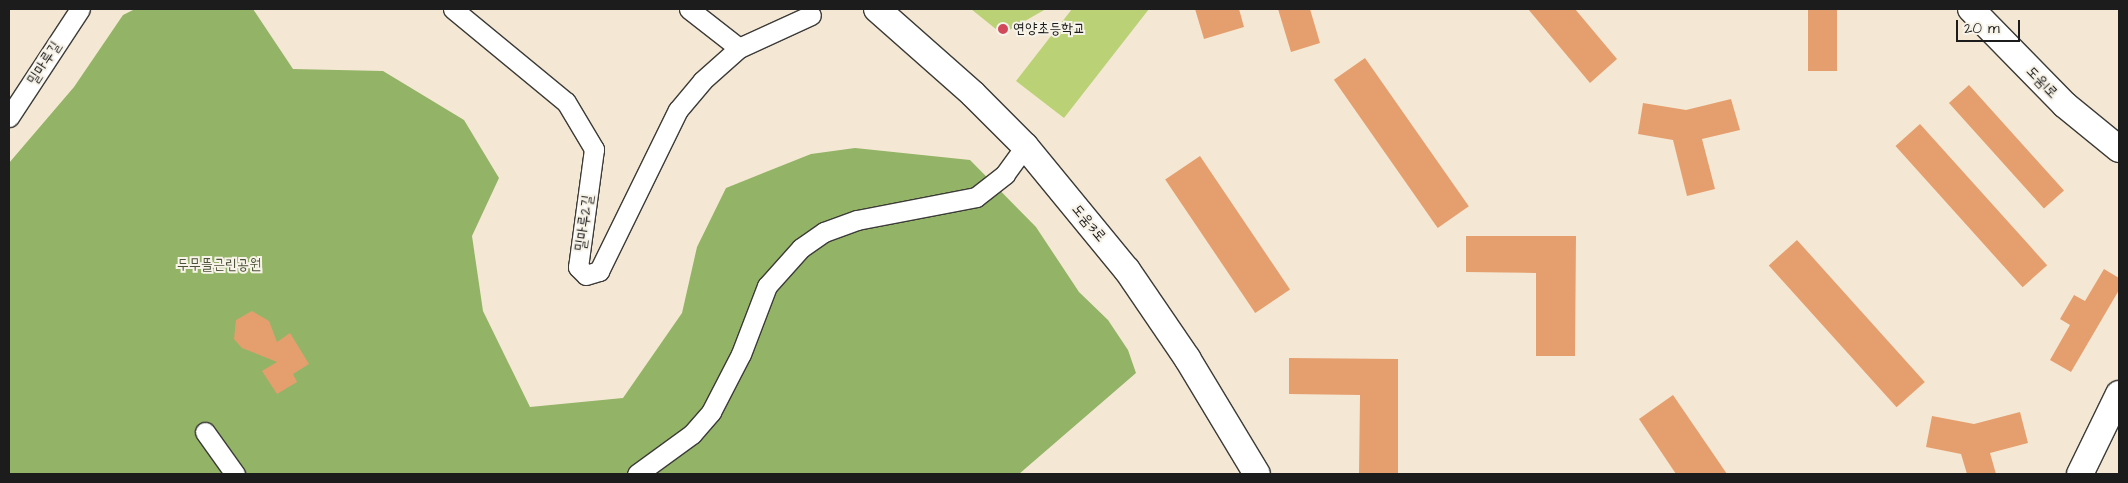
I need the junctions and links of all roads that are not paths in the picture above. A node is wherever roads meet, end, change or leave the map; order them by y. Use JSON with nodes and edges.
{"nodes":[{"id":1,"x":80,"y":9,"type":"edge"},
{"id":2,"x":453,"y":9,"type":"edge"},
{"id":3,"x":688,"y":9,"type":"edge"},
{"id":4,"x":877,"y":9,"type":"edge"},
{"id":5,"x":1971,"y":9,"type":"edge"},
{"id":6,"x":811,"y":14,"type":"dead end"},
{"id":7,"x":739,"y":48,"type":"junction"},
{"id":8,"x":9,"y":117,"type":"edge"},
{"id":9,"x":1025,"y":146,"type":"junction"},
{"id":10,"x":2119,"y":149,"type":"edge"},
{"id":11,"x":2119,"y":394,"type":"edge"},
{"id":12,"x":205,"y":432,"type":"dead end"},
{"id":13,"x":235,"y":474,"type":"edge"},
{"id":14,"x":637,"y":474,"type":"edge"},
{"id":15,"x":1257,"y":474,"type":"edge"},
{"id":16,"x":2080,"y":474,"type":"edge"}],
"edges":[{"from":1,"to":8,"type":"street","name":"밀마루길"},
{"from":2,"to":7,"type":"street","name":"밀마루2길"},
{"from":3,"to":7,"type":"street"},
{"from":4,"to":9,"type":"street","name":"도움3로"},
{"from":5,"to":10,"type":"street","name":"도움1로"},
{"from":6,"to":7,"type":"street","name":"밀마루2길"},
{"from":9,"to":14,"type":"street"},
{"from":9,"to":15,"type":"street","name":"도움3로"},
{"from":11,"to":16,"type":"street"},
{"from":12,"to":13,"type":"street"}]}
